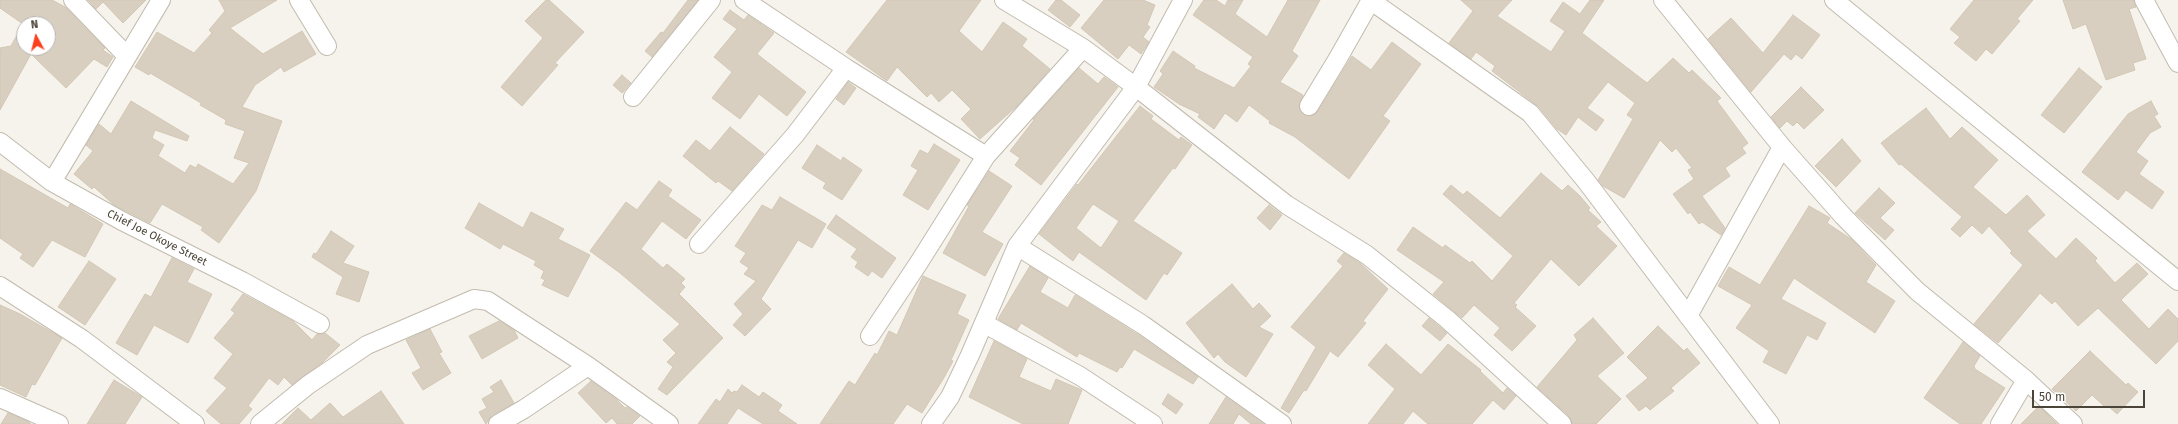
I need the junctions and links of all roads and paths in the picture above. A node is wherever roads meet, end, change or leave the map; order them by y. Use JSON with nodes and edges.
{"nodes":[{"id":1,"x":72,"y":0,"type":"edge"},
{"id":2,"x":161,"y":0,"type":"edge"},
{"id":3,"x":299,"y":0,"type":"edge"},
{"id":4,"x":711,"y":0,"type":"edge"},
{"id":5,"x":744,"y":0,"type":"edge"},
{"id":6,"x":1004,"y":0,"type":"edge"},
{"id":7,"x":1183,"y":0,"type":"edge"},
{"id":8,"x":1370,"y":0,"type":"edge"},
{"id":9,"x":1663,"y":0,"type":"edge"},
{"id":10,"x":1834,"y":0,"type":"edge"},
{"id":11,"x":2144,"y":0,"type":"edge"},
{"id":12,"x":327,"y":46,"type":"dead end"},
{"id":13,"x":1084,"y":48,"type":"junction"},
{"id":14,"x":127,"y":56,"type":"junction"},
{"id":15,"x":2178,"y":63,"type":"edge"},
{"id":16,"x":846,"y":68,"type":"junction"},
{"id":17,"x":1136,"y":87,"type":"junction"},
{"id":18,"x":633,"y":97,"type":"dead end"},
{"id":19,"x":1309,"y":106,"type":"dead end"},
{"id":20,"x":0,"y":142,"type":"edge"},
{"id":21,"x":1782,"y":147,"type":"junction"},
{"id":22,"x":986,"y":156,"type":"junction"},
{"id":23,"x":52,"y":182,"type":"junction"},
{"id":24,"x":699,"y":244,"type":"dead end"},
{"id":25,"x":1017,"y":246,"type":"junction"},
{"id":26,"x":2178,"y":281,"type":"edge"},
{"id":27,"x":0,"y":286,"type":"edge"},
{"id":28,"x":1688,"y":316,"type":"junction"},
{"id":29,"x":320,"y":324,"type":"dead end"},
{"id":30,"x":985,"y":324,"type":"junction"},
{"id":31,"x":870,"y":336,"type":"dead end"},
{"id":32,"x":588,"y":366,"type":"junction"},
{"id":33,"x":2026,"y":380,"type":"junction"},
{"id":34,"x":0,"y":398,"type":"edge"},
{"id":35,"x":60,"y":424,"type":"edge"},
{"id":36,"x":195,"y":424,"type":"edge"},
{"id":37,"x":260,"y":424,"type":"edge"},
{"id":38,"x":498,"y":424,"type":"edge"},
{"id":39,"x":669,"y":424,"type":"edge"},
{"id":40,"x":931,"y":424,"type":"edge"},
{"id":41,"x":1153,"y":424,"type":"edge"},
{"id":42,"x":1282,"y":424,"type":"edge"},
{"id":43,"x":1562,"y":424,"type":"edge"},
{"id":44,"x":1770,"y":424,"type":"edge"},
{"id":45,"x":2000,"y":424,"type":"edge"},
{"id":46,"x":2073,"y":424,"type":"edge"}],
"edges":[{"from":1,"to":14,"type":"street"},
{"from":2,"to":14,"type":"street"},
{"from":3,"to":12,"type":"street"},
{"from":4,"to":18,"type":"street"},
{"from":5,"to":16,"type":"street"},
{"from":6,"to":13,"type":"street"},
{"from":7,"to":17,"type":"street"},
{"from":8,"to":19,"type":"street"},
{"from":8,"to":28,"type":"street"},
{"from":9,"to":21,"type":"street"},
{"from":10,"to":26,"type":"street"},
{"from":11,"to":15,"type":"street"},
{"from":13,"to":17,"type":"street"},
{"from":13,"to":22,"type":"street"},
{"from":14,"to":23,"type":"street"},
{"from":16,"to":22,"type":"street"},
{"from":16,"to":24,"type":"street"},
{"from":17,"to":25,"type":"street"},
{"from":17,"to":43,"type":"street"},
{"from":20,"to":23,"type":"street","name":"Chief Joe Okoye Street"},
{"from":21,"to":28,"type":"street"},
{"from":21,"to":33,"type":"street"},
{"from":22,"to":31,"type":"street"},
{"from":23,"to":29,"type":"street","name":"Chief Joe Okoye Street"},
{"from":25,"to":30,"type":"street"},
{"from":25,"to":42,"type":"street"},
{"from":27,"to":36,"type":"street"},
{"from":28,"to":44,"type":"street"},
{"from":30,"to":40,"type":"street"},
{"from":30,"to":41,"type":"street"},
{"from":32,"to":37,"type":"street"},
{"from":32,"to":38,"type":"street"},
{"from":32,"to":39,"type":"street"},
{"from":33,"to":45,"type":"street"},
{"from":33,"to":46,"type":"street"},
{"from":34,"to":35,"type":"street"}]}
